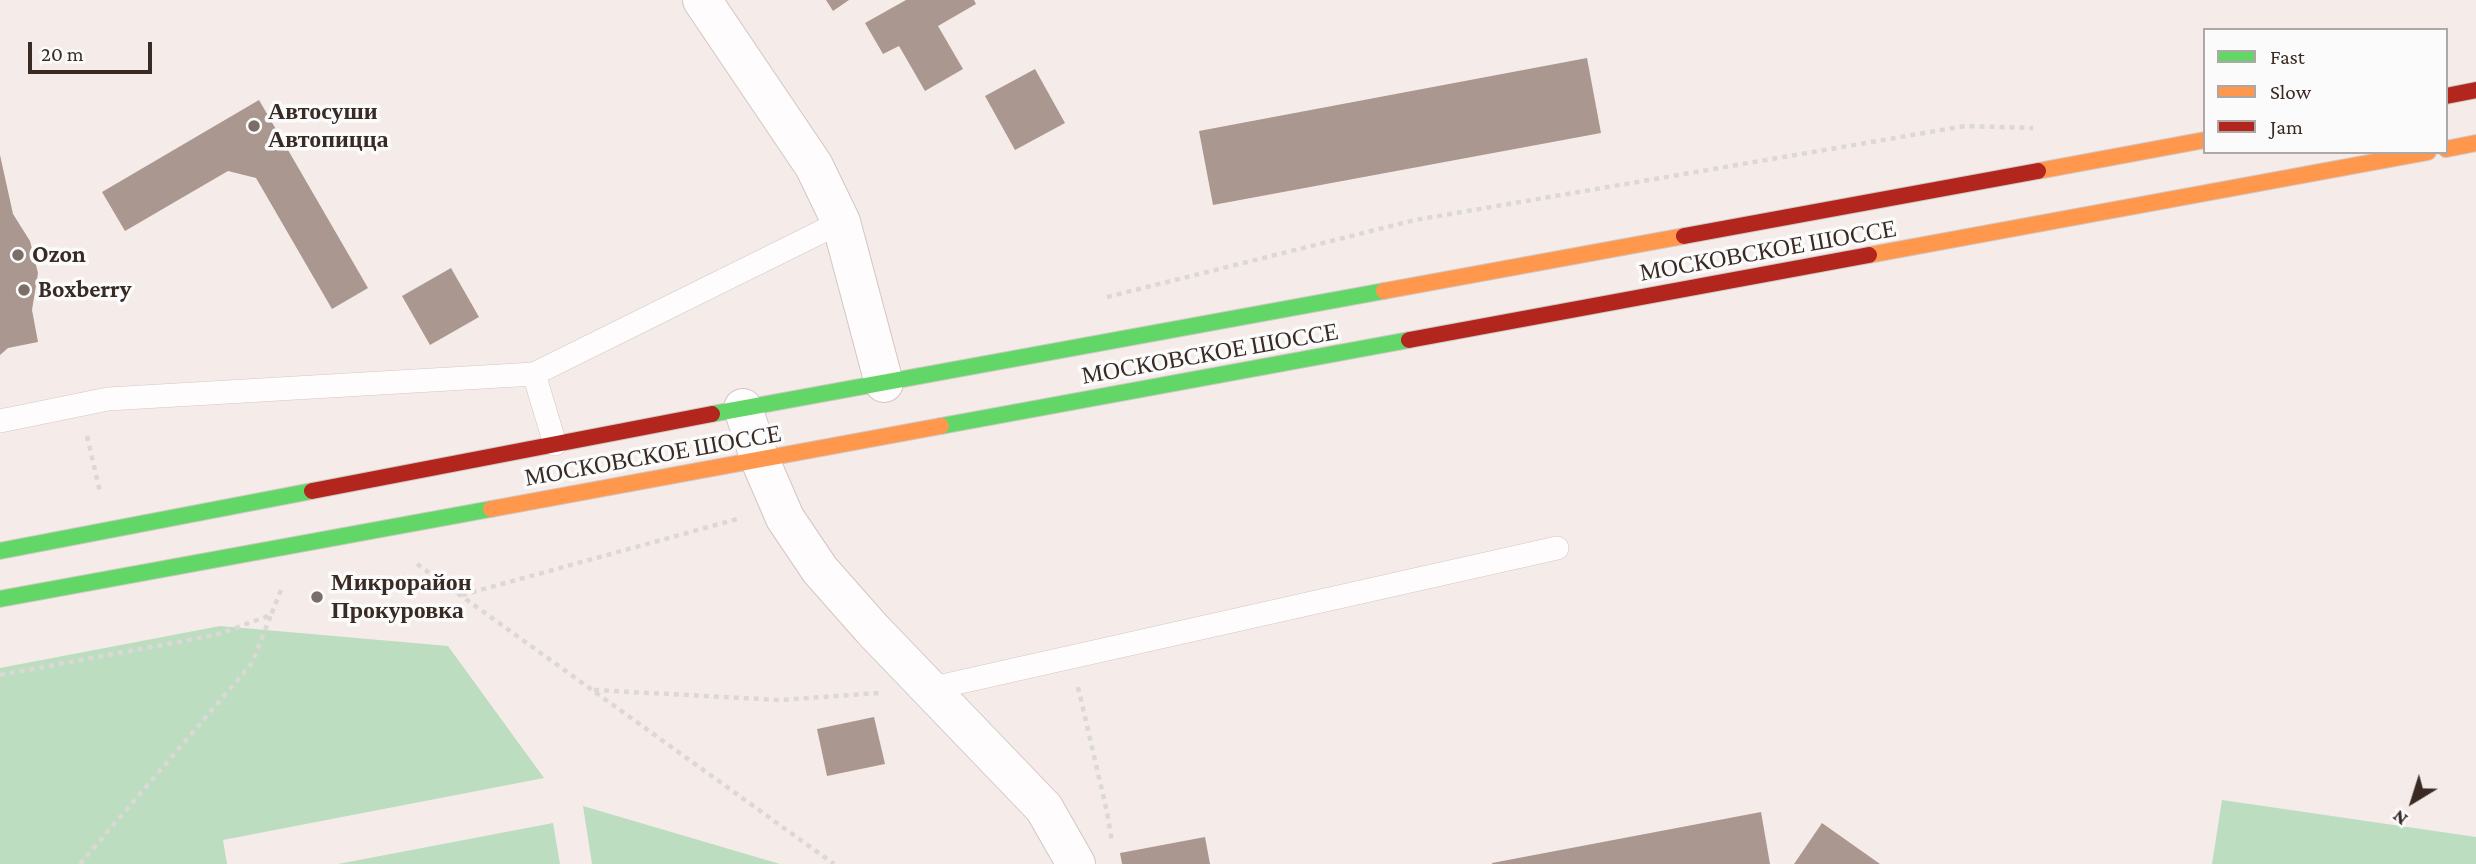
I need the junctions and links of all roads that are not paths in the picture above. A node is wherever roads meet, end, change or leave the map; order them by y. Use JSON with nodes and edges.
{"nodes":[{"id":1,"x":702,"y":0,"type":"edge"},
{"id":2,"x":2476,"y":90,"type":"edge"},
{"id":3,"x":2448,"y":96,"type":"edge"},
{"id":4,"x":2203,"y":140,"type":"edge"},
{"id":5,"x":2476,"y":144,"type":"edge"},
{"id":6,"x":2448,"y":149,"type":"edge"},
{"id":7,"x":2417,"y":154,"type":"edge"},
{"id":8,"x":841,"y":222,"type":"junction"},
{"id":9,"x":534,"y":374,"type":"junction"},
{"id":10,"x":884,"y":383,"type":"junction"},
{"id":11,"x":743,"y":408,"type":"junction"},
{"id":12,"x":0,"y":421,"type":"edge"},
{"id":13,"x":555,"y":444,"type":"junction"},
{"id":14,"x":760,"y":460,"type":"junction"},
{"id":15,"x":1557,"y":548,"type":"dead end"},
{"id":16,"x":0,"y":551,"type":"edge"},
{"id":17,"x":0,"y":599,"type":"edge"},
{"id":18,"x":929,"y":689,"type":"junction"},
{"id":19,"x":1076,"y":864,"type":"edge"}],
"edges":[{"from":1,"to":8,"type":"street"},
{"from":2,"to":3,"type":"main road"},
{"from":4,"to":10,"type":"main road","name":"МОСКОВСКОЕ ШОССЕ"},
{"from":5,"to":6,"type":"main road"},
{"from":7,"to":14,"type":"main road","name":"МОСКОВСКОЕ ШОССЕ"},
{"from":8,"to":9,"type":"lane"},
{"from":8,"to":10,"type":"street"},
{"from":9,"to":12,"type":"lane"},
{"from":9,"to":13,"type":"lane"},
{"from":10,"to":11,"type":"main road","name":"МОСКОВСКОЕ ШОССЕ"},
{"from":11,"to":13,"type":"main road","name":"МОСКОВСКОЕ ШОССЕ"},
{"from":11,"to":14,"type":"street"},
{"from":13,"to":16,"type":"main road","name":"МОСКОВСКОЕ ШОССЕ"},
{"from":14,"to":17,"type":"main road","name":"МОСКОВСКОЕ ШОССЕ"},
{"from":14,"to":18,"type":"street"},
{"from":15,"to":18,"type":"lane"},
{"from":18,"to":19,"type":"street"}]}
